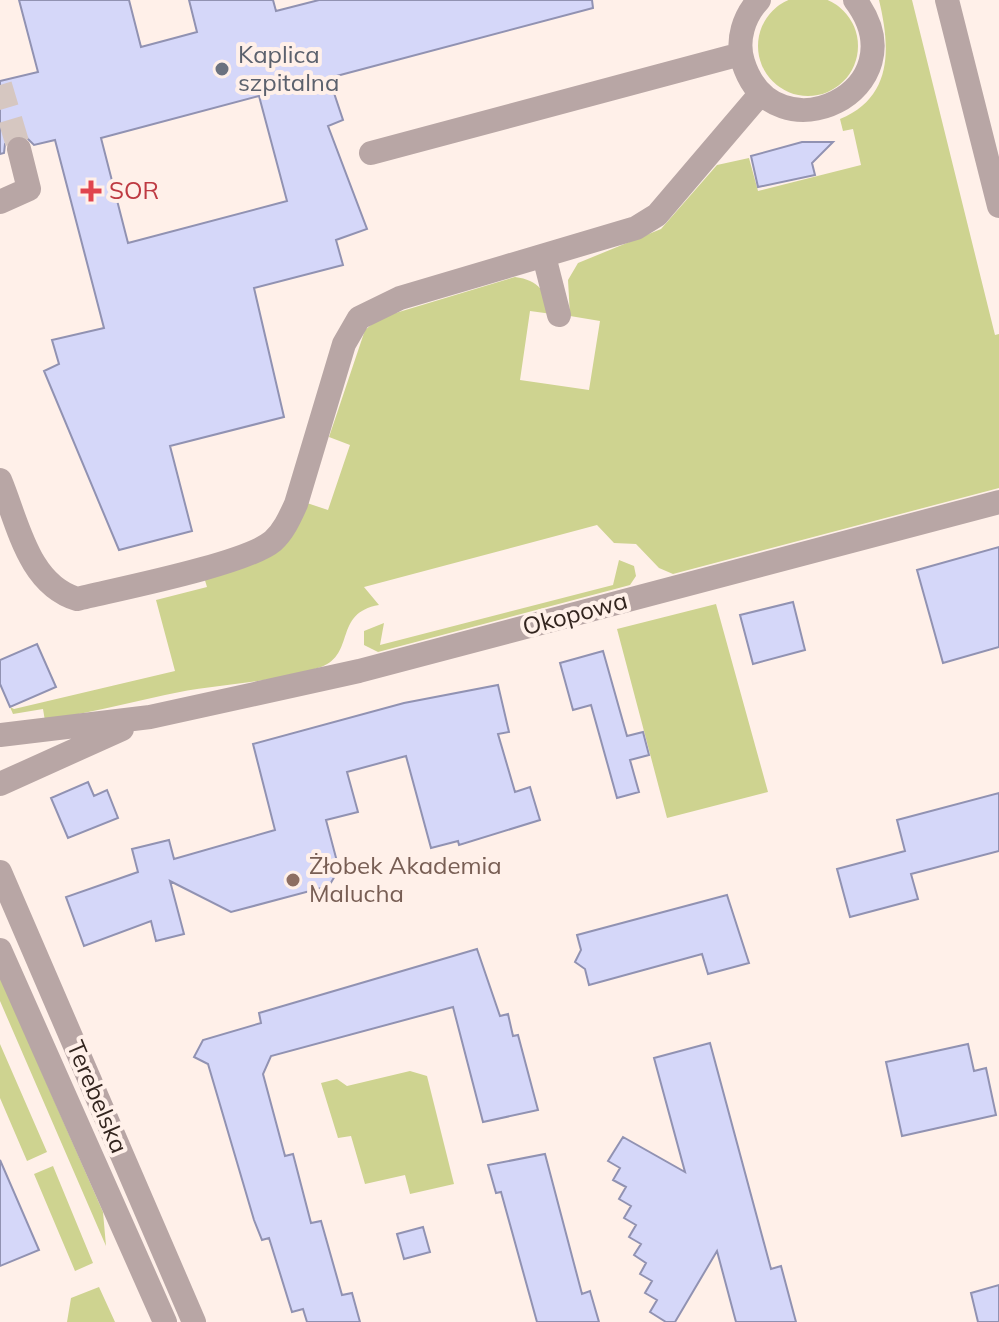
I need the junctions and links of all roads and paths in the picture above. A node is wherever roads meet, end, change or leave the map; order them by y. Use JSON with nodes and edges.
{"nodes":[{"id":1,"x":759,"y":0,"type":"edge"},
{"id":2,"x":855,"y":0,"type":"edge"},
{"id":3,"x":947,"y":0,"type":"edge"},
{"id":4,"x":741,"y":54,"type":"junction"},
{"id":5,"x":761,"y":93,"type":"junction"},
{"id":6,"x":19,"y":149,"type":"tunnel mouth"},
{"id":7,"x":371,"y":153,"type":"dead end"},
{"id":8,"x":0,"y":202,"type":"edge"},
{"id":9,"x":999,"y":206,"type":"edge"},
{"id":10,"x":544,"y":256,"type":"junction"},
{"id":11,"x":559,"y":315,"type":"dead end"},
{"id":12,"x":0,"y":480,"type":"edge"},
{"id":13,"x":999,"y":502,"type":"edge"},
{"id":14,"x":150,"y":717,"type":"junction"},
{"id":15,"x":0,"y":735,"type":"edge"},
{"id":16,"x":0,"y":766,"type":"edge"},
{"id":17,"x":0,"y":784,"type":"edge"},
{"id":18,"x":0,"y":872,"type":"edge"},
{"id":19,"x":0,"y":950,"type":"edge"},
{"id":20,"x":165,"y":1322,"type":"edge"},
{"id":21,"x":194,"y":1322,"type":"edge"}],
"edges":[{"from":1,"to":4,"type":"street"},
{"from":2,"to":5,"type":"street"},
{"from":3,"to":9,"type":"street"},
{"from":4,"to":5,"type":"street"},
{"from":4,"to":7,"type":"street"},
{"from":5,"to":10,"type":"street"},
{"from":6,"to":8,"type":"street"},
{"from":10,"to":11,"type":"street"},
{"from":10,"to":12,"type":"street"},
{"from":13,"to":14,"type":"street","name":"Okopowa"},
{"from":14,"to":15,"type":"street","name":"Okopowa"},
{"from":14,"to":17,"type":"street","name":"Okopowa"},
{"from":16,"to":17,"type":"street"},
{"from":18,"to":21,"type":"street","name":"Terebelska"},
{"from":19,"to":20,"type":"street","name":"Terebelska"}]}
